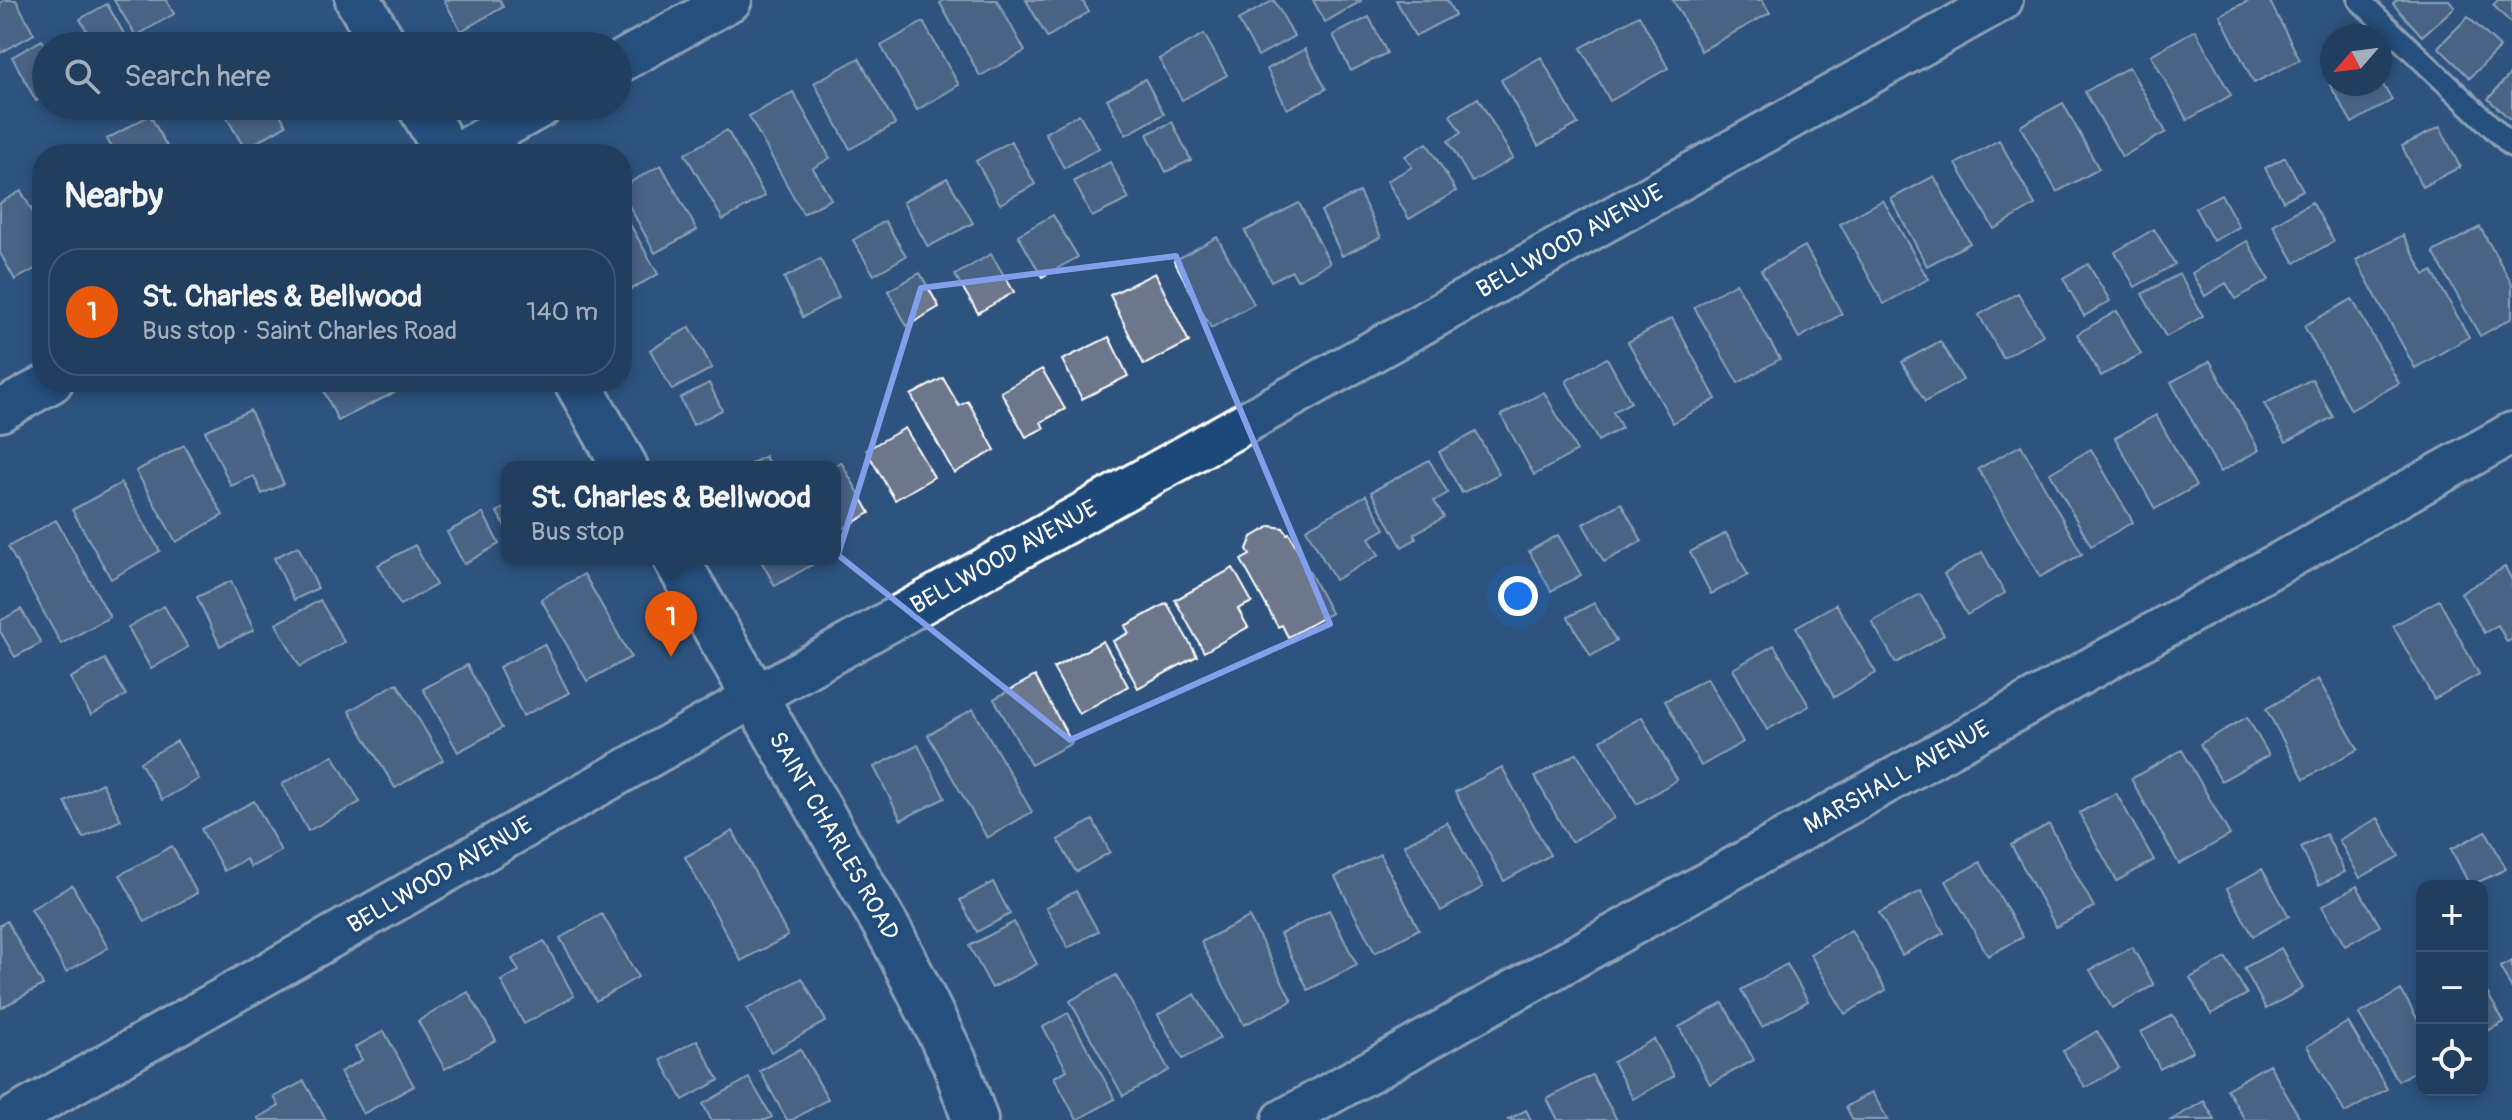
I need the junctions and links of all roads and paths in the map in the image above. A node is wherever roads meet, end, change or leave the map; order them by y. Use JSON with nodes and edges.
{"nodes":[{"id":1,"x":358,"y":0,"type":"edge"},
{"id":2,"x":731,"y":0,"type":"edge"},
{"id":3,"x":2002,"y":0,"type":"edge"},
{"id":4,"x":2359,"y":0,"type":"edge"},
{"id":5,"x":377,"y":32,"type":"edge"},
{"id":6,"x":632,"y":55,"type":"edge"},
{"id":7,"x":428,"y":120,"type":"edge"},
{"id":8,"x":517,"y":120,"type":"edge"},
{"id":9,"x":442,"y":144,"type":"edge"},
{"id":10,"x":474,"y":144,"type":"edge"},
{"id":11,"x":2512,"y":146,"type":"edge"},
{"id":12,"x":34,"y":392,"type":"edge"},
{"id":13,"x":583,"y":392,"type":"edge"},
{"id":14,"x":0,"y":411,"type":"edge"},
{"id":15,"x":2512,"y":433,"type":"edge"},
{"id":16,"x":622,"y":461,"type":"edge"},
{"id":17,"x":679,"y":565,"type":"edge"},
{"id":18,"x":754,"y":697,"type":"junction"},
{"id":19,"x":9,"y":1120,"type":"edge"},
{"id":20,"x":975,"y":1120,"type":"edge"},
{"id":21,"x":1283,"y":1120,"type":"edge"}],
"edges":[{"from":1,"to":5,"type":"main road"},
{"from":2,"to":6,"type":"street"},
{"from":3,"to":18,"type":"street","name":"BELLWOOD AVENUE"},
{"from":4,"to":11,"type":"lane"},
{"from":7,"to":9,"type":"main road"},
{"from":8,"to":10,"type":"street"},
{"from":12,"to":14,"type":"street"},
{"from":13,"to":16,"type":"main road"},
{"from":15,"to":21,"type":"street","name":"MARSHALL AVENUE"},
{"from":17,"to":18,"type":"main road","name":"SAINT CHARLES ROAD"},
{"from":18,"to":19,"type":"street","name":"BELLWOOD AVENUE"},
{"from":18,"to":20,"type":"main road","name":"SAINT CHARLES ROAD"}]}
